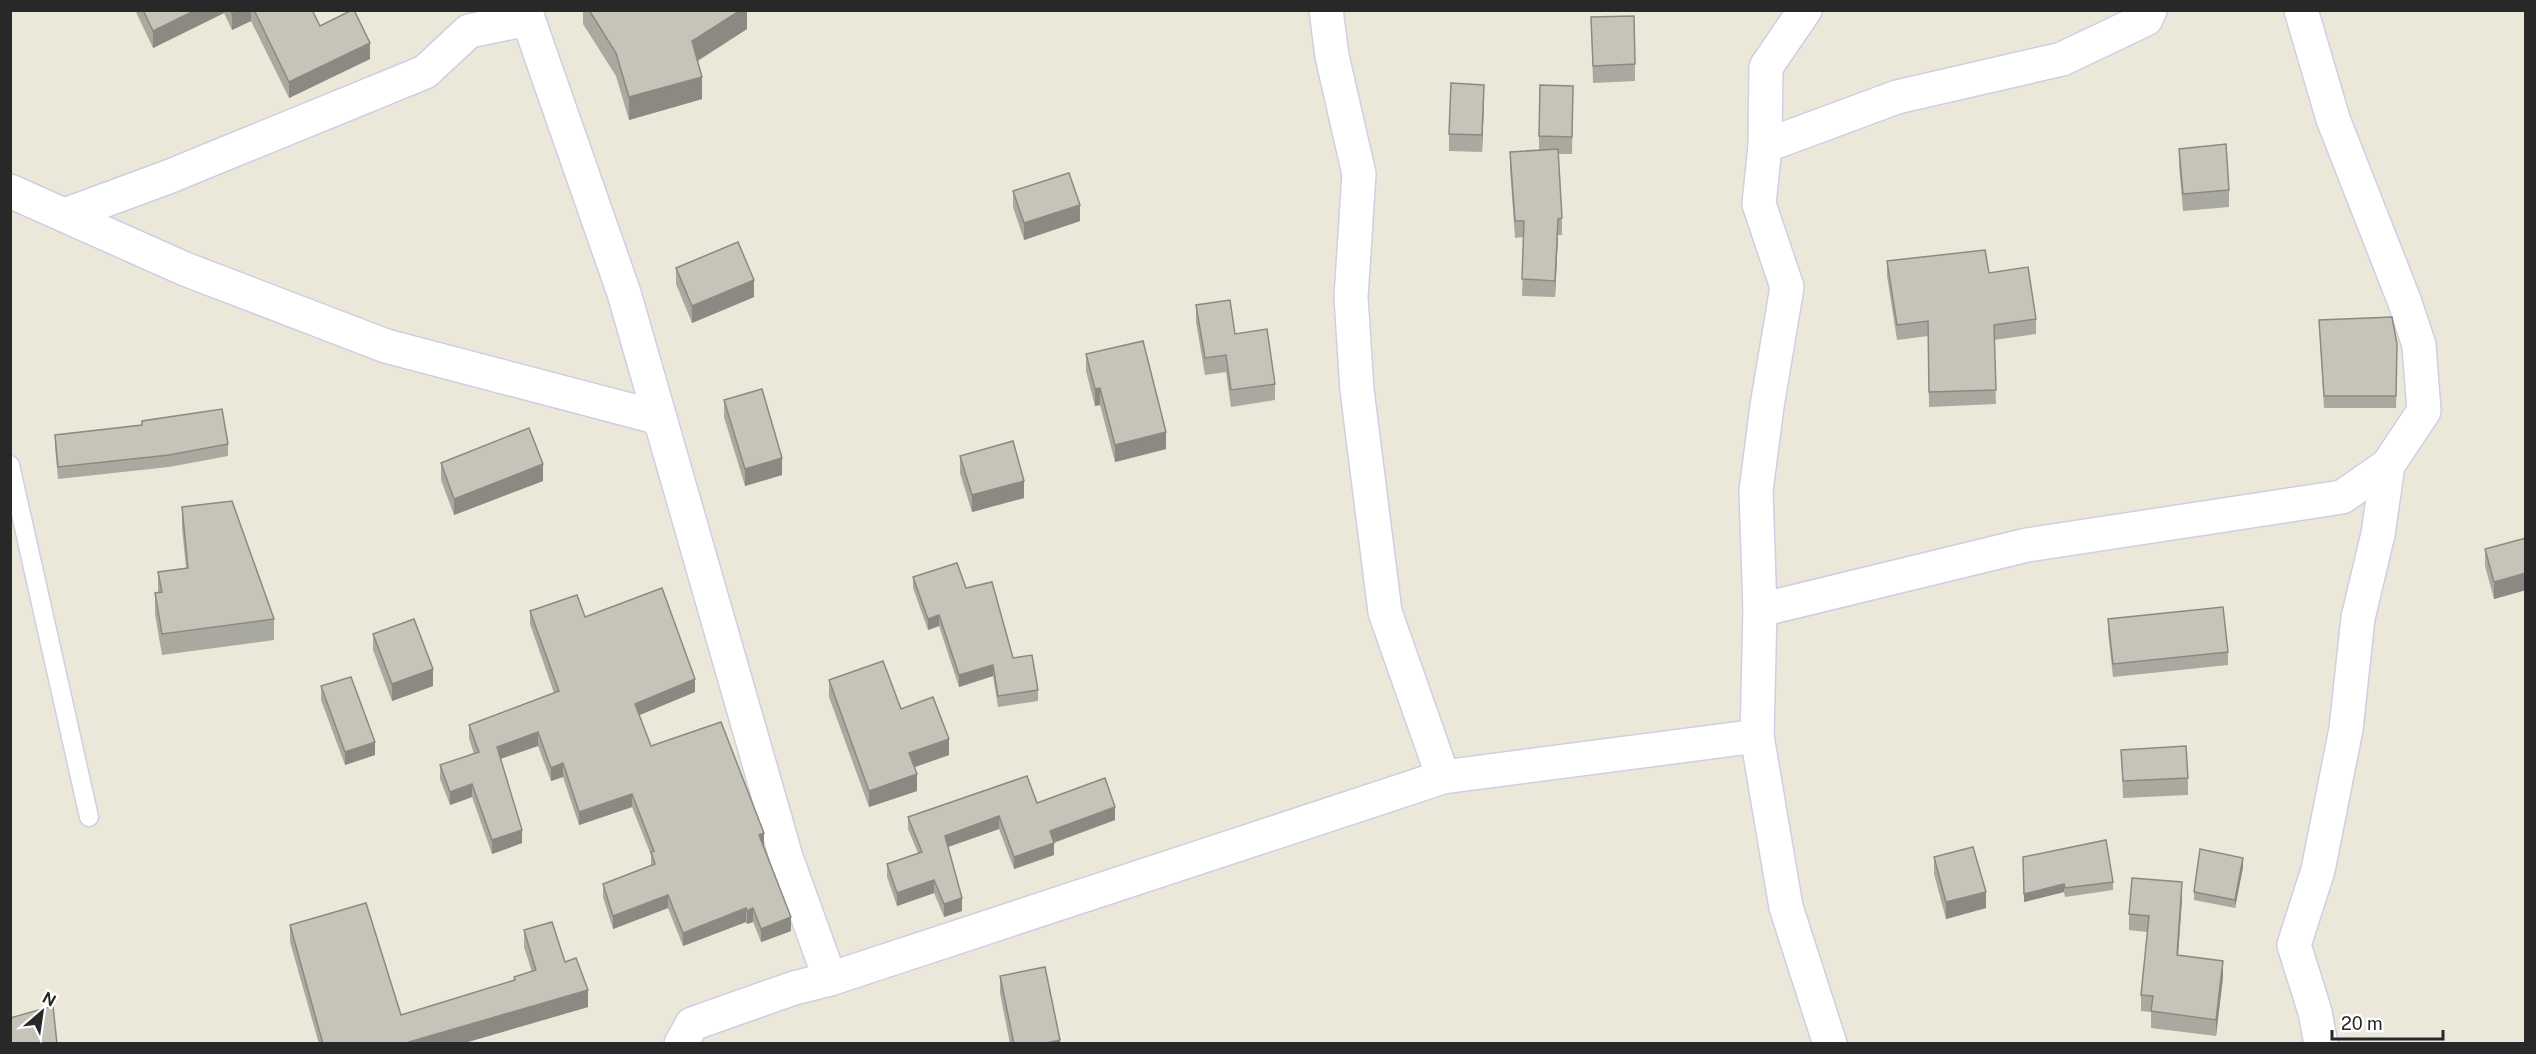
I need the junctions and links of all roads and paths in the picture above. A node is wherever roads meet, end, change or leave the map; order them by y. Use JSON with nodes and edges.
{"nodes":[{"id":1,"x":1326,"y":10,"type":"edge"},
{"id":2,"x":1805,"y":10,"type":"edge"},
{"id":3,"x":2150,"y":10,"type":"edge"},
{"id":4,"x":2301,"y":10,"type":"edge"},
{"id":5,"x":527,"y":15,"type":"edge"},
{"id":6,"x":1766,"y":146,"type":"junction"},
{"id":7,"x":10,"y":191,"type":"edge"},
{"id":8,"x":65,"y":215,"type":"junction"},
{"id":9,"x":660,"y":418,"type":"junction"},
{"id":10,"x":10,"y":465,"type":"edge"},
{"id":11,"x":2388,"y":465,"type":"junction"},
{"id":12,"x":1760,"y":610,"type":"junction"},
{"id":13,"x":1757,"y":736,"type":"junction"},
{"id":14,"x":1443,"y":777,"type":"junction"},
{"id":15,"x":89,"y":817,"type":"dead end"},
{"id":16,"x":830,"y":979,"type":"junction"},
{"id":17,"x":681,"y":1044,"type":"edge"},
{"id":18,"x":1830,"y":1044,"type":"edge"},
{"id":19,"x":2321,"y":1044,"type":"edge"}],
"edges":[{"from":1,"to":14,"type":"street"},
{"from":2,"to":6,"type":"street"},
{"from":3,"to":6,"type":"street"},
{"from":4,"to":11,"type":"street"},
{"from":5,"to":8,"type":"street"},
{"from":5,"to":9,"type":"street"},
{"from":6,"to":12,"type":"street"},
{"from":7,"to":8,"type":"street"},
{"from":8,"to":9,"type":"street"},
{"from":9,"to":16,"type":"street"},
{"from":10,"to":15,"type":"lane"},
{"from":11,"to":12,"type":"street"},
{"from":11,"to":19,"type":"street"},
{"from":12,"to":13,"type":"street"},
{"from":13,"to":14,"type":"street"},
{"from":13,"to":18,"type":"street"},
{"from":14,"to":16,"type":"street"},
{"from":16,"to":17,"type":"street"}]}
